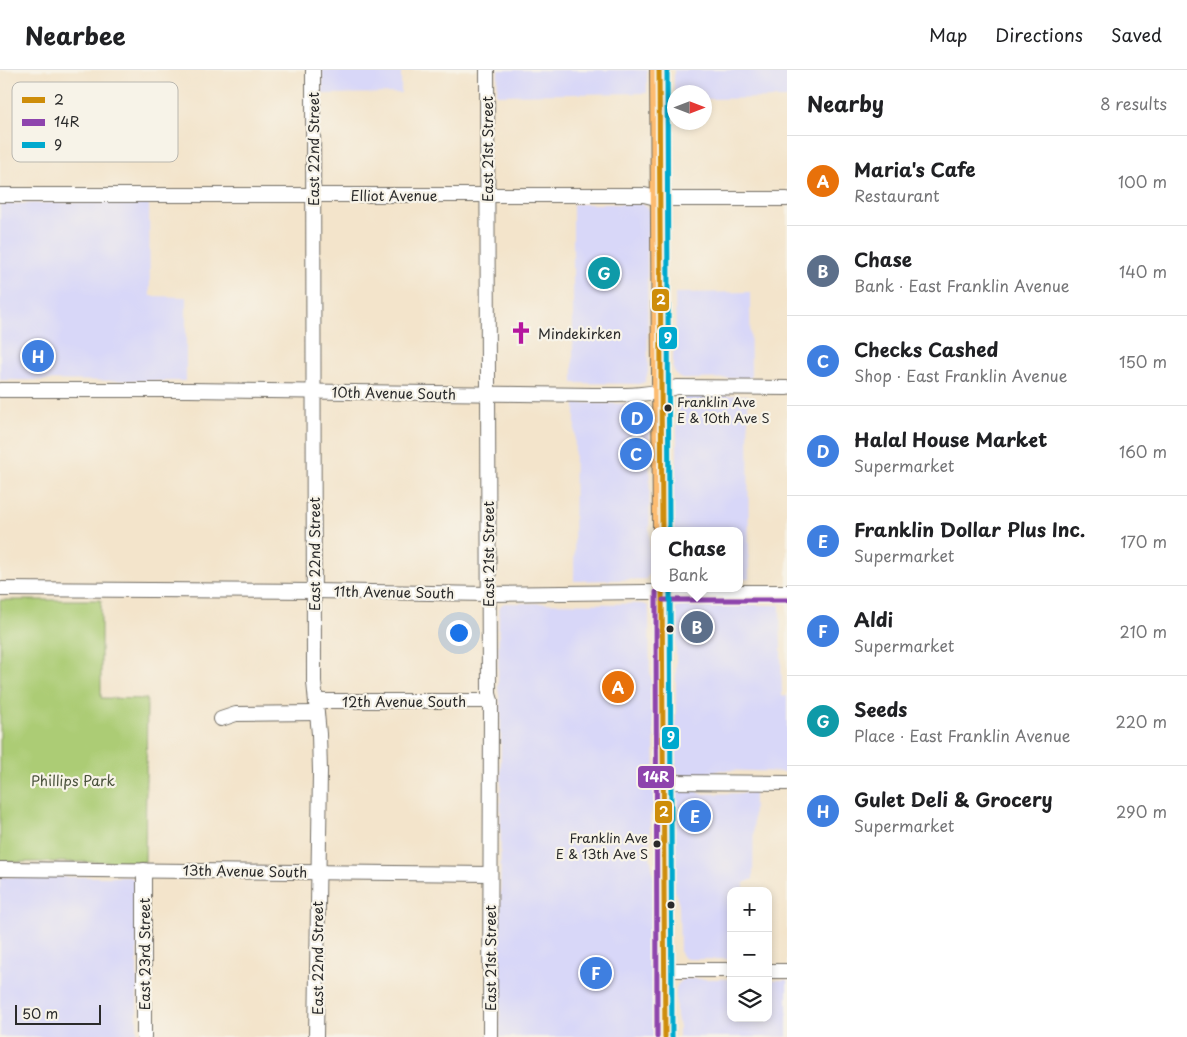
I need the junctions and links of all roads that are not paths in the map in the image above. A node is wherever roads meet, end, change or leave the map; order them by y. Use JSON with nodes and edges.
{"nodes":[{"id":1,"x":313,"y":70,"type":"edge"},
{"id":2,"x":487,"y":70,"type":"edge"},
{"id":3,"x":660,"y":70,"type":"edge"},
{"id":4,"x":0,"y":195,"type":"edge"},
{"id":5,"x":313,"y":195,"type":"junction"},
{"id":6,"x":487,"y":195,"type":"junction"},
{"id":7,"x":660,"y":199,"type":"junction"},
{"id":8,"x":787,"y":199,"type":"edge"},
{"id":9,"x":787,"y":388,"type":"edge"},
{"id":10,"x":0,"y":390,"type":"edge"},
{"id":11,"x":314,"y":392,"type":"junction"},
{"id":12,"x":661,"y":392,"type":"junction"},
{"id":13,"x":488,"y":394,"type":"junction"},
{"id":14,"x":662,"y":527,"type":"edge"},
{"id":15,"x":0,"y":589,"type":"edge"},
{"id":16,"x":651,"y":590,"type":"edge"},
{"id":17,"x":315,"y":591,"type":"junction"},
{"id":18,"x":743,"y":591,"type":"edge"},
{"id":19,"x":663,"y":592,"type":"edge"},
{"id":20,"x":787,"y":592,"type":"edge"},
{"id":21,"x":487,"y":594,"type":"junction"},
{"id":22,"x":491,"y":701,"type":"junction"},
{"id":23,"x":317,"y":707,"type":"junction"},
{"id":24,"x":222,"y":719,"type":"dead end"},
{"id":25,"x":663,"y":782,"type":"junction"},
{"id":26,"x":787,"y":783,"type":"edge"},
{"id":27,"x":0,"y":869,"type":"edge"},
{"id":28,"x":144,"y":870,"type":"junction"},
{"id":29,"x":318,"y":872,"type":"junction"},
{"id":30,"x":490,"y":874,"type":"junction"},
{"id":31,"x":664,"y":970,"type":"junction"},
{"id":32,"x":727,"y":970,"type":"edge"},
{"id":33,"x":772,"y":971,"type":"edge"},
{"id":34,"x":787,"y":971,"type":"edge"},
{"id":35,"x":144,"y":1037,"type":"edge"},
{"id":36,"x":316,"y":1037,"type":"edge"},
{"id":37,"x":490,"y":1037,"type":"edge"},
{"id":38,"x":665,"y":1037,"type":"edge"}],
"edges":[{"from":1,"to":5,"type":"street","name":"East 22nd Street"},
{"from":2,"to":6,"type":"street","name":"East 21st Street"},
{"from":3,"to":7,"type":"main road"},
{"from":4,"to":5,"type":"street","name":"Elliot Avenue"},
{"from":5,"to":6,"type":"street","name":"Elliot Avenue"},
{"from":5,"to":11,"type":"street","name":"East 22nd Street"},
{"from":6,"to":7,"type":"street","name":"Elliot Avenue"},
{"from":6,"to":13,"type":"street","name":"East 21st Street"},
{"from":7,"to":8,"type":"street","name":"Elliot Avenue"},
{"from":7,"to":12,"type":"main road"},
{"from":9,"to":12,"type":"street","name":"10th Avenue South"},
{"from":10,"to":11,"type":"street","name":"10th Avenue South"},
{"from":11,"to":13,"type":"street","name":"10th Avenue South"},
{"from":11,"to":17,"type":"street","name":"East 22nd Street"},
{"from":12,"to":13,"type":"street","name":"10th Avenue South"},
{"from":12,"to":14,"type":"main road"},
{"from":13,"to":21,"type":"street","name":"East 21st Street"},
{"from":15,"to":17,"type":"street","name":"11th Avenue South"},
{"from":16,"to":21,"type":"street","name":"11th Avenue South"},
{"from":17,"to":21,"type":"street","name":"11th Avenue South"},
{"from":17,"to":23,"type":"street","name":"East 22nd Street"},
{"from":18,"to":20,"type":"street","name":"11th Avenue South"},
{"from":19,"to":25,"type":"main road"},
{"from":21,"to":22,"type":"street","name":"East 21st Street"},
{"from":22,"to":23,"type":"street","name":"12th Avenue South"},
{"from":22,"to":30,"type":"street","name":"East 21st Street"},
{"from":23,"to":24,"type":"street","name":"12th Avenue South"},
{"from":23,"to":29,"type":"street","name":"East 22nd Street"},
{"from":25,"to":26,"type":"street"},
{"from":25,"to":31,"type":"main road"},
{"from":27,"to":28,"type":"street","name":"13th Avenue South"},
{"from":28,"to":29,"type":"street","name":"13th Avenue South"},
{"from":28,"to":35,"type":"street","name":"East 23rd Street"},
{"from":29,"to":30,"type":"street","name":"13th Avenue South"},
{"from":29,"to":36,"type":"street","name":"East 22nd Street"},
{"from":30,"to":37,"type":"street","name":"East 21st Street"},
{"from":31,"to":32,"type":"street"},
{"from":31,"to":38,"type":"main road"},
{"from":33,"to":34,"type":"street"}]}
